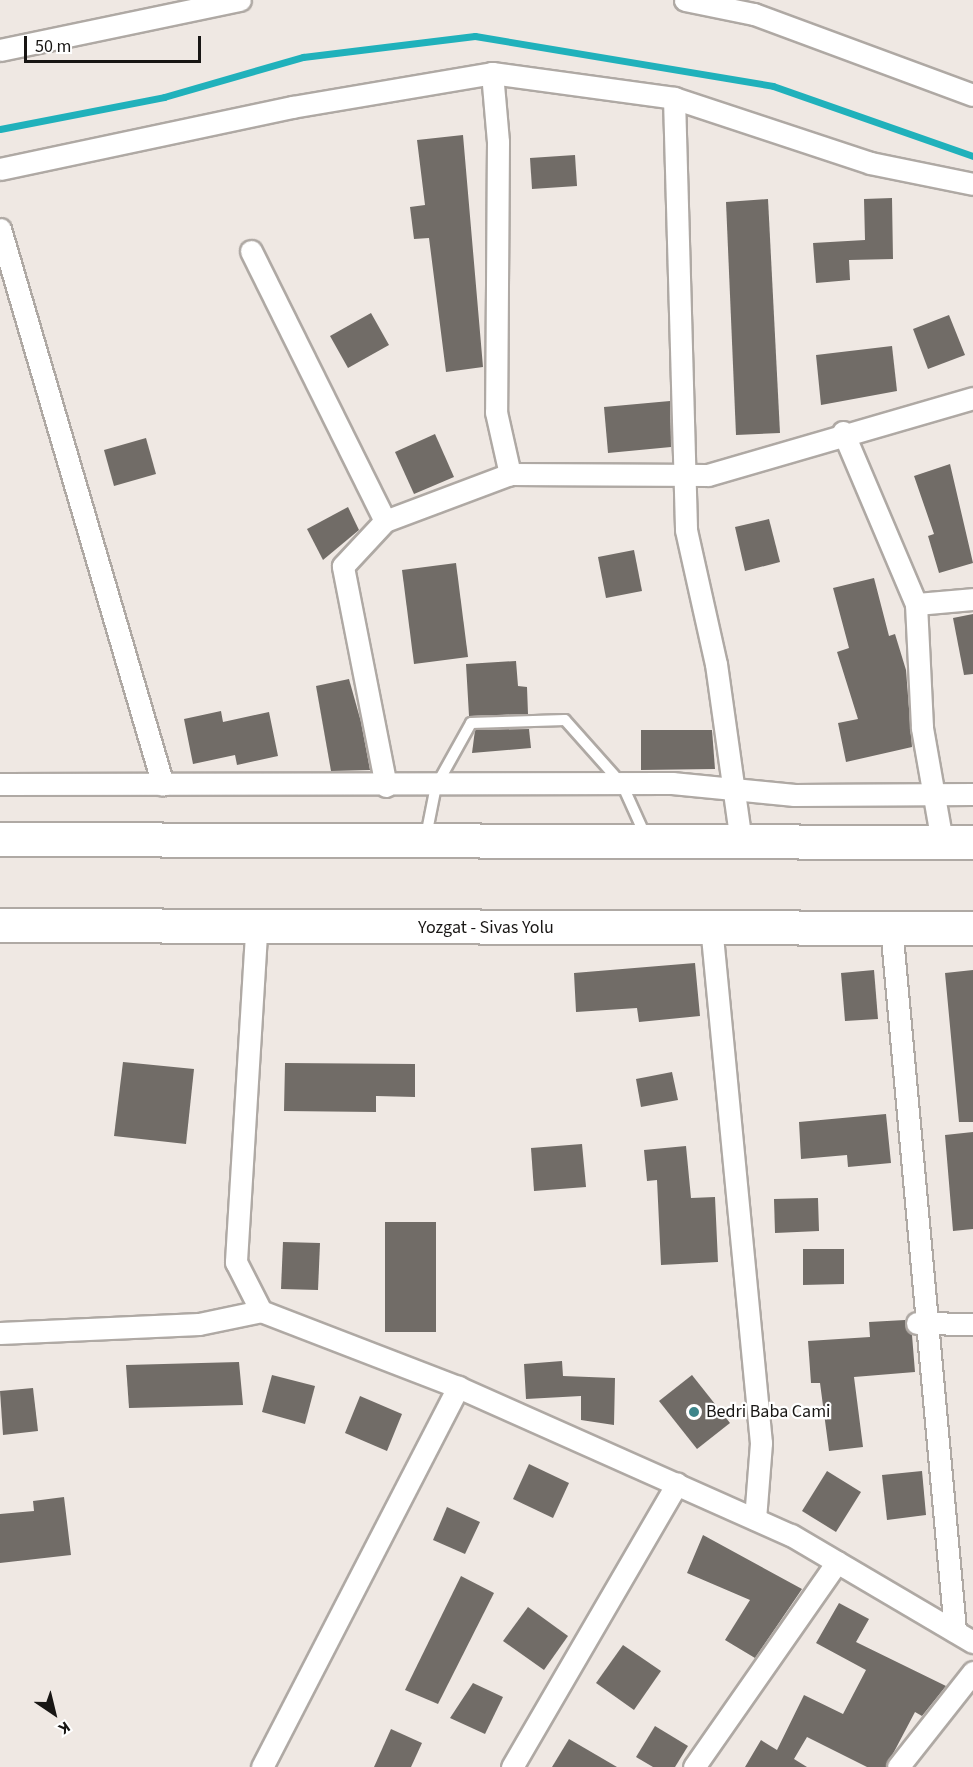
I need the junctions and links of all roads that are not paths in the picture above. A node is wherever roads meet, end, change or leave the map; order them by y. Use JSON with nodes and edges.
{"nodes":[{"id":1,"x":240,"y":0,"type":"edge"},
{"id":2,"x":685,"y":0,"type":"edge"},
{"id":3,"x":0,"y":50,"type":"edge"},
{"id":4,"x":492,"y":73,"type":"junction"},
{"id":5,"x":973,"y":95,"type":"edge"},
{"id":6,"x":674,"y":98,"type":"junction"},
{"id":7,"x":0,"y":169,"type":"edge"},
{"id":8,"x":973,"y":184,"type":"edge"},
{"id":9,"x":0,"y":229,"type":"edge"},
{"id":10,"x":250,"y":251,"type":"dead end"},
{"id":11,"x":973,"y":398,"type":"edge"},
{"id":12,"x":843,"y":432,"type":"junction"},
{"id":13,"x":510,"y":474,"type":"junction"},
{"id":14,"x":685,"y":477,"type":"junction"},
{"id":15,"x":385,"y":522,"type":"junction"},
{"id":16,"x":973,"y":599,"type":"edge"},
{"id":17,"x":916,"y":604,"type":"junction"},
{"id":18,"x":0,"y":784,"type":"edge"},
{"id":19,"x":622,"y":784,"type":"junction"},
{"id":20,"x":163,"y":785,"type":"junction"},
{"id":21,"x":386,"y":786,"type":"junction"},
{"id":22,"x":436,"y":786,"type":"junction"},
{"id":23,"x":735,"y":789,"type":"junction"},
{"id":24,"x":934,"y":794,"type":"junction"},
{"id":25,"x":973,"y":794,"type":"edge"},
{"id":26,"x":0,"y":839,"type":"edge"},
{"id":27,"x":425,"y":840,"type":"junction"},
{"id":28,"x":647,"y":841,"type":"junction"},
{"id":29,"x":741,"y":841,"type":"junction"},
{"id":30,"x":957,"y":842,"type":"edge"},
{"id":31,"x":0,"y":925,"type":"edge"},
{"id":32,"x":973,"y":928,"type":"edge"},
{"id":33,"x":0,"y":933,"type":"edge"},
{"id":34,"x":256,"y":934,"type":"junction"},
{"id":35,"x":712,"y":936,"type":"junction"},
{"id":36,"x":892,"y":937,"type":"junction"},
{"id":37,"x":973,"y":938,"type":"edge"},
{"id":38,"x":261,"y":1311,"type":"junction"},
{"id":39,"x":922,"y":1324,"type":"junction"},
{"id":40,"x":973,"y":1324,"type":"edge"},
{"id":41,"x":0,"y":1333,"type":"edge"},
{"id":42,"x":458,"y":1387,"type":"junction"},
{"id":43,"x":677,"y":1484,"type":"junction"},
{"id":44,"x":755,"y":1519,"type":"junction"},
{"id":45,"x":837,"y":1562,"type":"junction"},
{"id":46,"x":955,"y":1631,"type":"junction"},
{"id":47,"x":973,"y":1642,"type":"edge"},
{"id":48,"x":973,"y":1672,"type":"edge"},
{"id":49,"x":262,"y":1767,"type":"edge"},
{"id":50,"x":512,"y":1767,"type":"edge"},
{"id":51,"x":694,"y":1767,"type":"edge"},
{"id":52,"x":898,"y":1767,"type":"edge"}],
"edges":[{"from":1,"to":3,"type":"street"},
{"from":2,"to":5,"type":"street"},
{"from":4,"to":6,"type":"street"},
{"from":4,"to":7,"type":"street"},
{"from":4,"to":13,"type":"street"},
{"from":6,"to":8,"type":"street"},
{"from":6,"to":14,"type":"street"},
{"from":9,"to":20,"type":"street"},
{"from":10,"to":15,"type":"street"},
{"from":11,"to":12,"type":"street"},
{"from":12,"to":14,"type":"street"},
{"from":12,"to":17,"type":"street"},
{"from":13,"to":14,"type":"street"},
{"from":13,"to":15,"type":"street"},
{"from":14,"to":23,"type":"street"},
{"from":15,"to":21,"type":"street"},
{"from":16,"to":17,"type":"street"},
{"from":17,"to":24,"type":"street"},
{"from":18,"to":20,"type":"street"},
{"from":19,"to":22,"type":"street"},
{"from":19,"to":22,"type":"lane"},
{"from":19,"to":23,"type":"street"},
{"from":19,"to":28,"type":"lane"},
{"from":20,"to":21,"type":"street"},
{"from":21,"to":22,"type":"street"},
{"from":22,"to":27,"type":"lane"},
{"from":23,"to":24,"type":"street"},
{"from":23,"to":29,"type":"street"},
{"from":24,"to":25,"type":"street"},
{"from":24,"to":30,"type":"street"},
{"from":26,"to":27,"type":"highway"},
{"from":27,"to":28,"type":"highway"},
{"from":28,"to":29,"type":"highway"},
{"from":29,"to":30,"type":"highway"},
{"from":31,"to":32,"type":"highway","name":"Yozgat - Sivas Yolu"},
{"from":33,"to":34,"type":"street"},
{"from":34,"to":35,"type":"street"},
{"from":34,"to":38,"type":"street"},
{"from":35,"to":36,"type":"street"},
{"from":35,"to":44,"type":"street"},
{"from":36,"to":37,"type":"street"},
{"from":36,"to":39,"type":"street"},
{"from":38,"to":41,"type":"street"},
{"from":38,"to":42,"type":"street"},
{"from":39,"to":40,"type":"street"},
{"from":39,"to":46,"type":"street"},
{"from":42,"to":43,"type":"street"},
{"from":42,"to":49,"type":"street"},
{"from":43,"to":44,"type":"street"},
{"from":43,"to":50,"type":"street"},
{"from":44,"to":45,"type":"street"},
{"from":45,"to":46,"type":"street"},
{"from":45,"to":51,"type":"street"},
{"from":46,"to":47,"type":"street"},
{"from":48,"to":52,"type":"street"}]}
